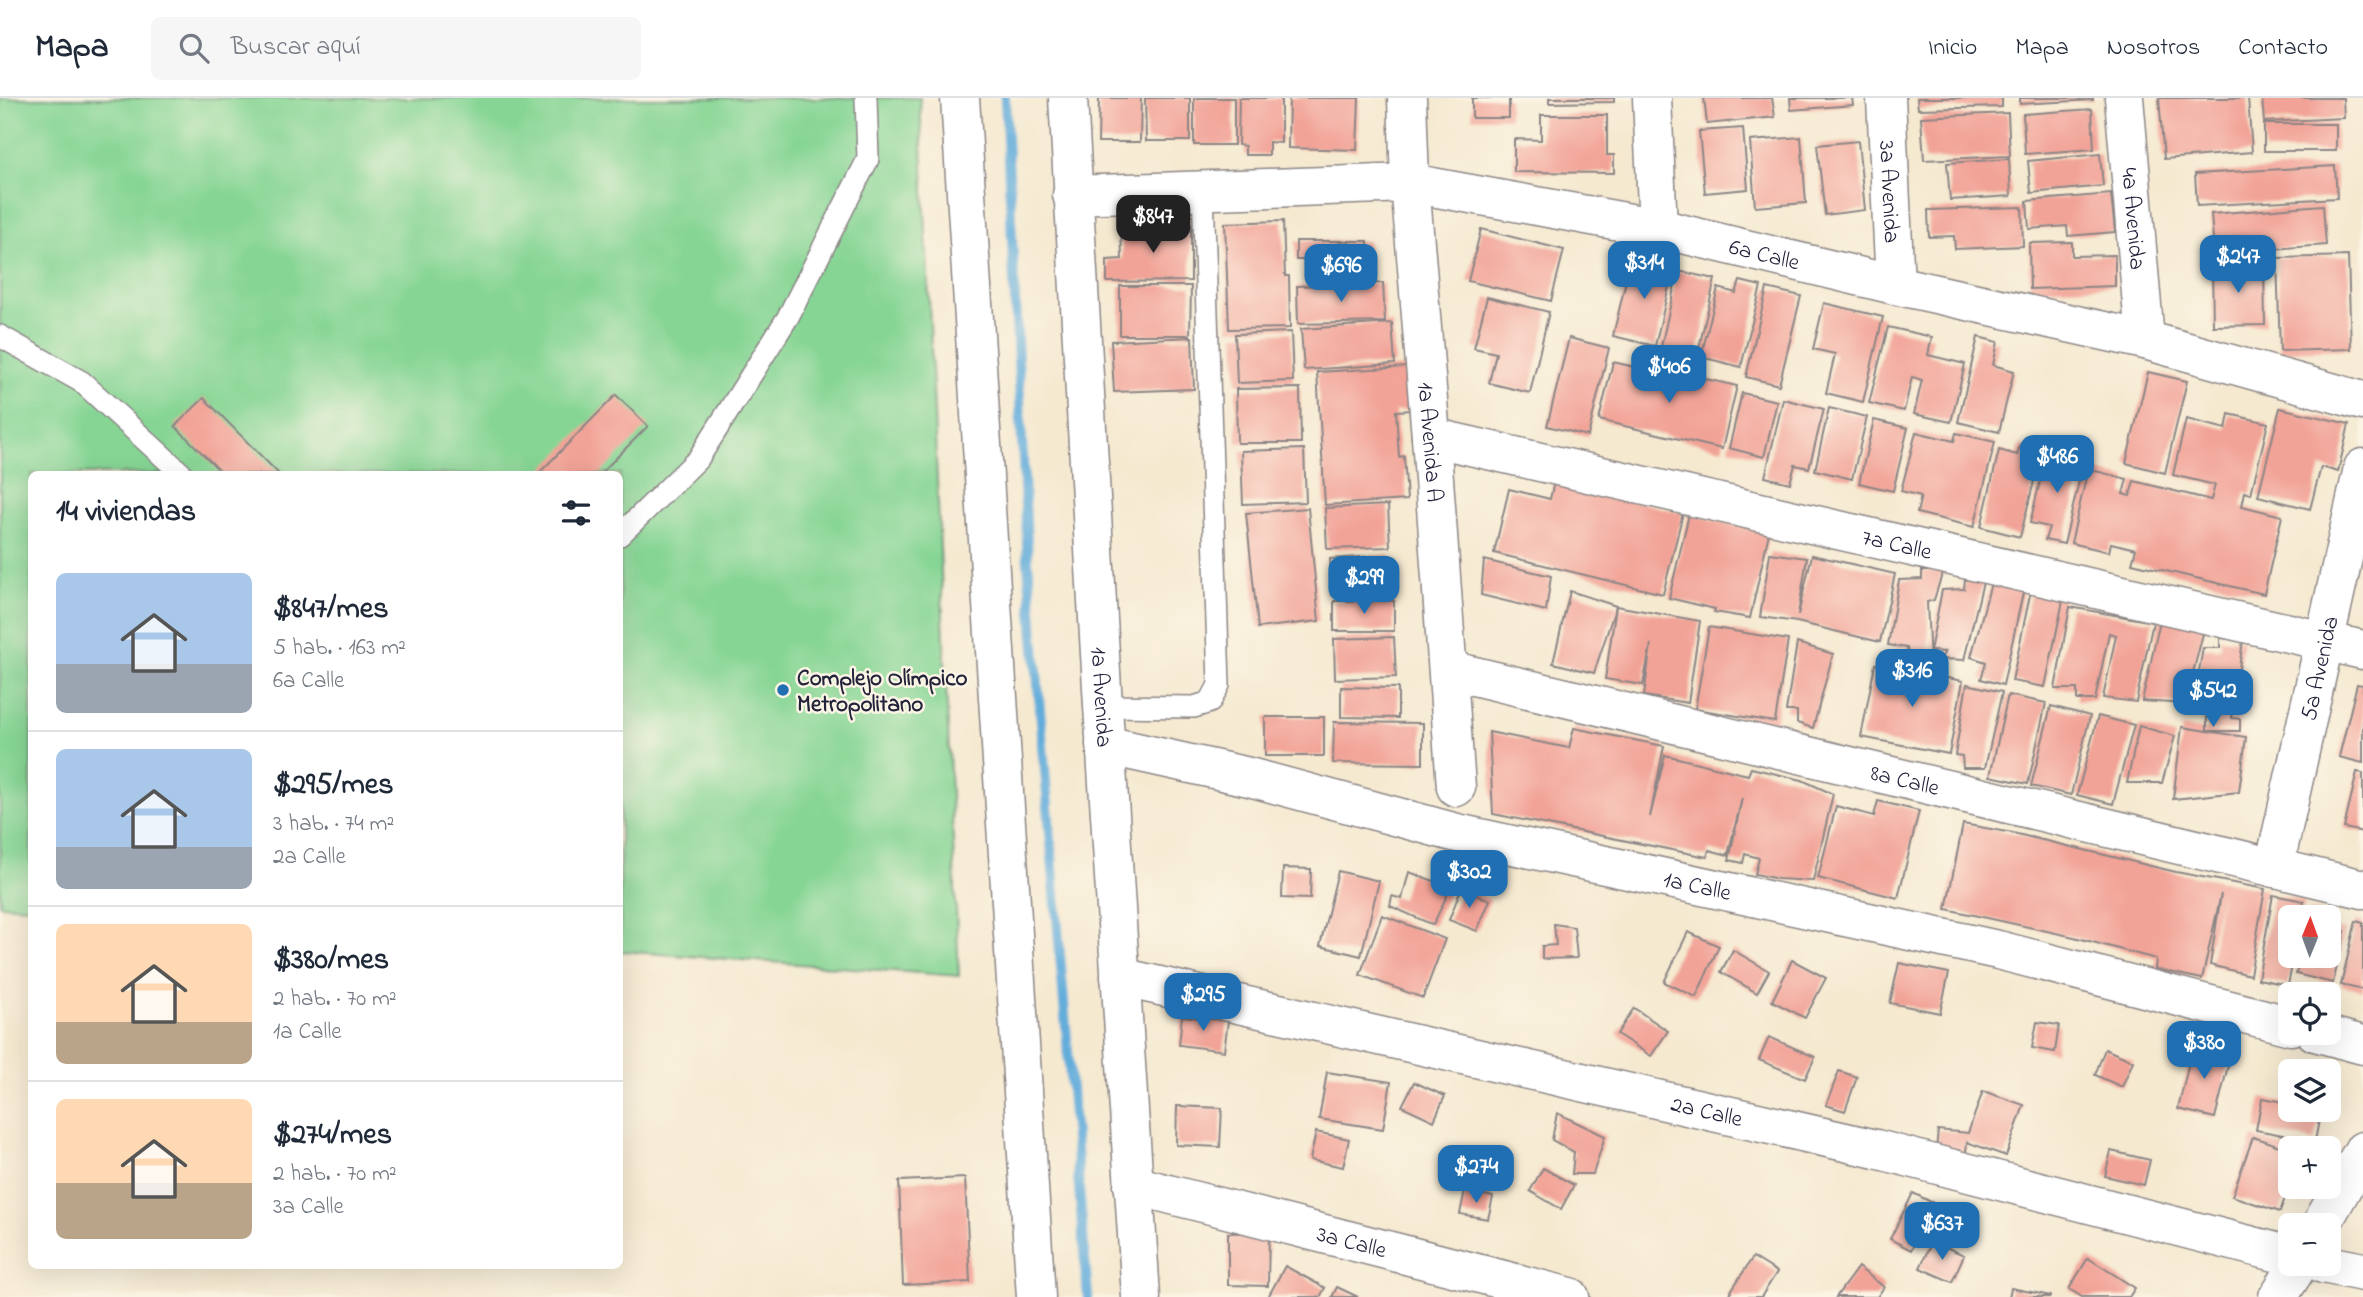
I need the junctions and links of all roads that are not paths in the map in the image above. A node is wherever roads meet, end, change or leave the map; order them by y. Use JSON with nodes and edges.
{"nodes":[{"id":1,"x":866,"y":98,"type":"edge"},
{"id":2,"x":960,"y":98,"type":"edge"},
{"id":3,"x":1068,"y":98,"type":"edge"},
{"id":4,"x":1407,"y":98,"type":"edge"},
{"id":5,"x":1652,"y":98,"type":"edge"},
{"id":6,"x":1886,"y":98,"type":"edge"},
{"id":7,"x":2124,"y":98,"type":"edge"},
{"id":8,"x":1410,"y":183,"type":"junction"},
{"id":9,"x":1202,"y":190,"type":"junction"},
{"id":10,"x":1072,"y":195,"type":"junction"},
{"id":11,"x":1658,"y":228,"type":"junction"},
{"id":12,"x":1895,"y":285,"type":"junction"},
{"id":13,"x":0,"y":336,"type":"edge"},
{"id":14,"x":2145,"y":340,"type":"junction"},
{"id":15,"x":2363,"y":401,"type":"edge"},
{"id":16,"x":1431,"y":437,"type":"junction"},
{"id":17,"x":2363,"y":468,"type":"edge"},
{"id":18,"x":179,"y":471,"type":"edge"},
{"id":19,"x":623,"y":532,"type":"edge"},
{"id":20,"x":2325,"y":641,"type":"junction"},
{"id":21,"x":2363,"y":650,"type":"edge"},
{"id":22,"x":1449,"y":670,"type":"junction"},
{"id":23,"x":1102,"y":706,"type":"junction"},
{"id":24,"x":1105,"y":745,"type":"junction"},
{"id":25,"x":1456,"y":787,"type":"dead end"},
{"id":26,"x":2274,"y":868,"type":"junction"},
{"id":27,"x":2363,"y":889,"type":"edge"},
{"id":28,"x":1120,"y":977,"type":"junction"},
{"id":29,"x":2278,"y":1023,"type":"edge"},
{"id":30,"x":2341,"y":1039,"type":"edge"},
{"id":31,"x":2363,"y":1045,"type":"edge"},
{"id":32,"x":2363,"y":1151,"type":"edge"},
{"id":33,"x":1133,"y":1185,"type":"junction"},
{"id":34,"x":2328,"y":1213,"type":"edge"},
{"id":35,"x":2278,"y":1253,"type":"edge"},
{"id":36,"x":2341,"y":1268,"type":"edge"},
{"id":37,"x":2363,"y":1272,"type":"edge"},
{"id":38,"x":2291,"y":1276,"type":"edge"},
{"id":39,"x":1036,"y":1297,"type":"edge"},
{"id":40,"x":1141,"y":1297,"type":"edge"},
{"id":41,"x":1570,"y":1297,"type":"edge"},
{"id":42,"x":2278,"y":1297,"type":"edge"}],
"edges":[{"from":1,"to":19,"type":"lane"},
{"from":2,"to":39,"type":"street"},
{"from":3,"to":10,"type":"street","name":"1a Avenida"},
{"from":4,"to":8,"type":"street","name":"1a Avenida A"},
{"from":5,"to":11,"type":"street"},
{"from":6,"to":12,"type":"street","name":"3a Avenida"},
{"from":7,"to":14,"type":"street","name":"4a Avenida"},
{"from":8,"to":9,"type":"street","name":"6a Calle"},
{"from":8,"to":11,"type":"street","name":"6a Calle"},
{"from":8,"to":16,"type":"street","name":"1a Avenida A"},
{"from":9,"to":10,"type":"street","name":"6a Calle"},
{"from":9,"to":23,"type":"lane"},
{"from":10,"to":23,"type":"street","name":"1a Avenida"},
{"from":11,"to":12,"type":"street","name":"6a Calle"},
{"from":12,"to":14,"type":"street","name":"6a Calle"},
{"from":13,"to":18,"type":"lane"},
{"from":14,"to":15,"type":"street","name":"6a Calle"},
{"from":16,"to":20,"type":"street","name":"7a Calle"},
{"from":16,"to":22,"type":"street","name":"1a Avenida A"},
{"from":17,"to":20,"type":"street","name":"5a Avenida"},
{"from":20,"to":21,"type":"street","name":"7a Calle"},
{"from":20,"to":26,"type":"street","name":"5a Avenida"},
{"from":22,"to":25,"type":"street","name":"1a Avenida A"},
{"from":22,"to":26,"type":"street","name":"8a Calle"},
{"from":23,"to":24,"type":"street","name":"1a Avenida"},
{"from":24,"to":28,"type":"street","name":"1a Avenida"},
{"from":24,"to":29,"type":"street","name":"1a Calle"},
{"from":26,"to":27,"type":"street","name":"8a Calle"},
{"from":28,"to":33,"type":"street","name":"1a Avenida"},
{"from":28,"to":35,"type":"street","name":"2a Calle"},
{"from":30,"to":31,"type":"street"},
{"from":32,"to":34,"type":"street"},
{"from":33,"to":40,"type":"street","name":"1a Avenida"},
{"from":33,"to":41,"type":"street","name":"3a Calle"},
{"from":36,"to":37,"type":"street"},
{"from":38,"to":42,"type":"street"}]}
